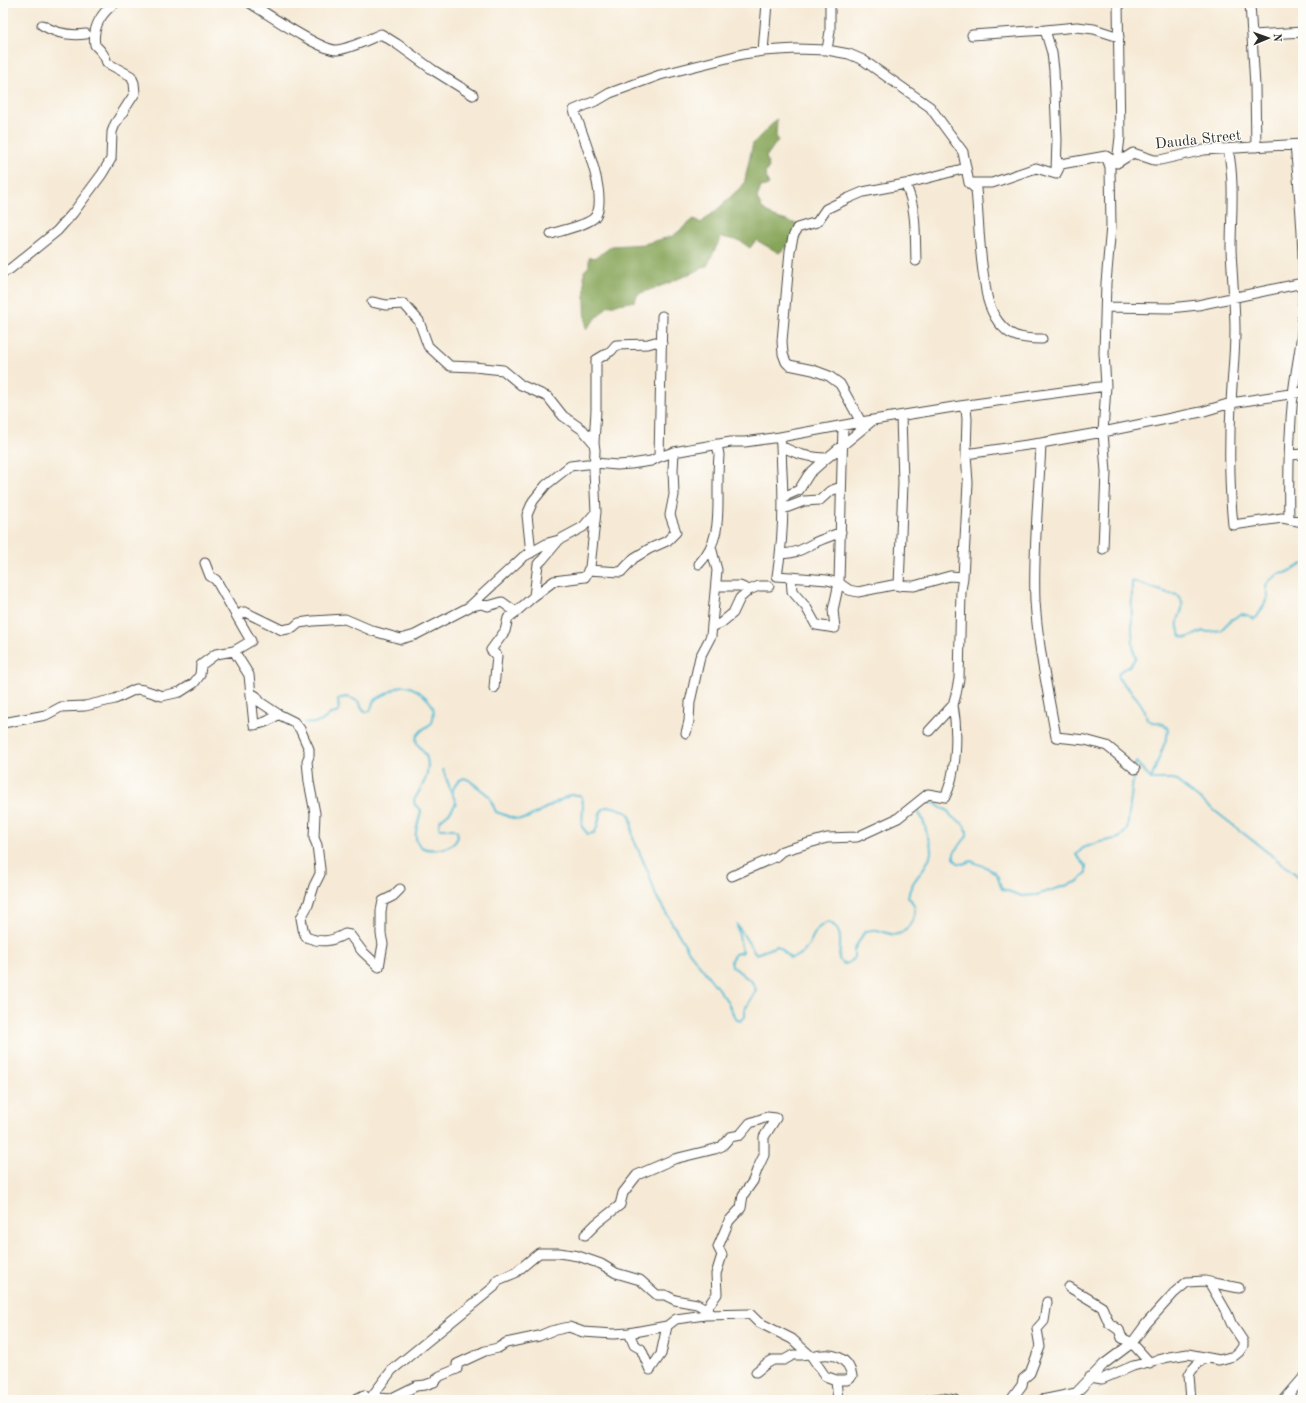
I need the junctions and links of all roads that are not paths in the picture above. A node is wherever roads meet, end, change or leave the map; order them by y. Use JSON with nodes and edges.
{"nodes":[{"id":1,"x":115,"y":3,"type":"edge"},
{"id":2,"x":250,"y":3,"type":"edge"},
{"id":3,"x":767,"y":3,"type":"edge"},
{"id":4,"x":830,"y":3,"type":"edge"},
{"id":5,"x":1118,"y":3,"type":"edge"},
{"id":6,"x":1250,"y":3,"type":"edge"},
{"id":7,"x":42,"y":25,"type":"dead end"},
{"id":8,"x":96,"y":28,"type":"junction"},
{"id":9,"x":1045,"y":30,"type":"junction"},
{"id":10,"x":1303,"y":32,"type":"edge"},
{"id":11,"x":86,"y":34,"type":"junction"},
{"id":12,"x":972,"y":35,"type":"dead end"},
{"id":13,"x":1253,"y":35,"type":"junction"},
{"id":14,"x":1119,"y":37,"type":"junction"},
{"id":15,"x":95,"y":45,"type":"junction"},
{"id":16,"x":827,"y":50,"type":"junction"},
{"id":17,"x":763,"y":51,"type":"junction"},
{"id":18,"x":473,"y":95,"type":"dead end"},
{"id":19,"x":1299,"y":144,"type":"edge"},
{"id":20,"x":1256,"y":147,"type":"junction"},
{"id":21,"x":1228,"y":149,"type":"junction"},
{"id":22,"x":1106,"y":156,"type":"junction"},
{"id":23,"x":1117,"y":163,"type":"junction"},
{"id":24,"x":966,"y":168,"type":"junction"},
{"id":25,"x":1056,"y":174,"type":"junction"},
{"id":26,"x":969,"y":183,"type":"junction"},
{"id":27,"x":905,"y":184,"type":"junction"},
{"id":28,"x":1302,"y":201,"type":"edge"},
{"id":29,"x":551,"y":234,"type":"dead end"},
{"id":30,"x":916,"y":261,"type":"dead end"},
{"id":31,"x":3,"y":272,"type":"edge"},
{"id":32,"x":1303,"y":283,"type":"edge"},
{"id":33,"x":1234,"y":298,"type":"junction"},
{"id":34,"x":372,"y":302,"type":"dead end"},
{"id":35,"x":1106,"y":307,"type":"junction"},
{"id":36,"x":662,"y":316,"type":"dead end"},
{"id":37,"x":1302,"y":331,"type":"edge"},
{"id":38,"x":1042,"y":339,"type":"dead end"},
{"id":39,"x":662,"y":344,"type":"junction"},
{"id":40,"x":1106,"y":386,"type":"junction"},
{"id":41,"x":1303,"y":392,"type":"edge"},
{"id":42,"x":1293,"y":393,"type":"junction"},
{"id":43,"x":1231,"y":403,"type":"junction"},
{"id":44,"x":960,"y":406,"type":"junction"},
{"id":45,"x":901,"y":416,"type":"junction"},
{"id":46,"x":873,"y":420,"type":"junction"},
{"id":47,"x":861,"y":422,"type":"junction"},
{"id":48,"x":843,"y":426,"type":"junction"},
{"id":49,"x":1104,"y":432,"type":"junction"},
{"id":50,"x":781,"y":442,"type":"junction"},
{"id":51,"x":594,"y":443,"type":"junction"},
{"id":52,"x":1041,"y":443,"type":"junction"},
{"id":53,"x":717,"y":444,"type":"junction"},
{"id":54,"x":843,"y":446,"type":"junction"},
{"id":55,"x":674,"y":452,"type":"junction"},
{"id":56,"x":966,"y":454,"type":"junction"},
{"id":57,"x":1303,"y":454,"type":"edge"},
{"id":58,"x":1290,"y":455,"type":"junction"},
{"id":59,"x":659,"y":456,"type":"junction"},
{"id":60,"x":827,"y":458,"type":"junction"},
{"id":61,"x":595,"y":463,"type":"junction"},
{"id":62,"x":841,"y":487,"type":"junction"},
{"id":63,"x":783,"y":497,"type":"junction"},
{"id":64,"x":783,"y":509,"type":"junction"},
{"id":65,"x":596,"y":512,"type":"junction"},
{"id":66,"x":1289,"y":519,"type":"junction"},
{"id":67,"x":1303,"y":522,"type":"edge"},
{"id":68,"x":841,"y":532,"type":"junction"},
{"id":69,"x":559,"y":540,"type":"junction"},
{"id":70,"x":711,"y":547,"type":"junction"},
{"id":71,"x":1103,"y":549,"type":"dead end"},
{"id":72,"x":531,"y":553,"type":"junction"},
{"id":73,"x":781,"y":553,"type":"junction"},
{"id":74,"x":205,"y":563,"type":"dead end"},
{"id":75,"x":699,"y":564,"type":"dead end"},
{"id":76,"x":588,"y":570,"type":"junction"},
{"id":77,"x":791,"y":577,"type":"junction"},
{"id":78,"x":963,"y":577,"type":"junction"},
{"id":79,"x":839,"y":583,"type":"junction"},
{"id":80,"x":716,"y":586,"type":"junction"},
{"id":81,"x":769,"y":586,"type":"dead end"},
{"id":82,"x":899,"y":586,"type":"junction"},
{"id":83,"x":749,"y":590,"type":"junction"},
{"id":84,"x":534,"y":596,"type":"junction"},
{"id":85,"x":469,"y":607,"type":"junction"},
{"id":86,"x":516,"y":612,"type":"junction"},
{"id":87,"x":238,"y":617,"type":"junction"},
{"id":88,"x":712,"y":627,"type":"junction"},
{"id":89,"x":234,"y":651,"type":"junction"},
{"id":90,"x":494,"y":688,"type":"dead end"},
{"id":91,"x":251,"y":693,"type":"junction"},
{"id":92,"x":953,"y":705,"type":"junction"},
{"id":93,"x":278,"y":714,"type":"junction"},
{"id":94,"x":3,"y":723,"type":"edge"},
{"id":95,"x":929,"y":731,"type":"dead end"},
{"id":96,"x":686,"y":733,"type":"dead end"},
{"id":97,"x":1135,"y":769,"type":"dead end"},
{"id":98,"x":732,"y":876,"type":"dead end"},
{"id":99,"x":400,"y":889,"type":"dead end"},
{"id":100,"x":585,"y":1235,"type":"dead end"},
{"id":101,"x":1069,"y":1287,"type":"dead end"},
{"id":102,"x":1047,"y":1302,"type":"dead end"},
{"id":103,"x":707,"y":1313,"type":"junction"},
{"id":104,"x":667,"y":1326,"type":"junction"},
{"id":105,"x":629,"y":1333,"type":"junction"},
{"id":106,"x":1132,"y":1343,"type":"junction"},
{"id":107,"x":810,"y":1356,"type":"junction"},
{"id":108,"x":1204,"y":1357,"type":"junction"},
{"id":109,"x":1150,"y":1362,"type":"junction"},
{"id":110,"x":756,"y":1372,"type":"dead end"},
{"id":111,"x":1090,"y":1377,"type":"junction"},
{"id":112,"x":1303,"y":1378,"type":"edge"},
{"id":113,"x":836,"y":1380,"type":"junction"},
{"id":114,"x":368,"y":1398,"type":"edge"},
{"id":115,"x":354,"y":1400,"type":"edge"},
{"id":116,"x":838,"y":1400,"type":"edge"},
{"id":117,"x":928,"y":1400,"type":"edge"},
{"id":118,"x":955,"y":1400,"type":"edge"},
{"id":119,"x":1011,"y":1400,"type":"edge"},
{"id":120,"x":1042,"y":1400,"type":"edge"},
{"id":121,"x":1190,"y":1400,"type":"edge"},
{"id":122,"x":1284,"y":1400,"type":"edge"}],
"edges":[{"from":1,"to":8,"type":"street"},
{"from":2,"to":18,"type":"street"},
{"from":3,"to":17,"type":"street"},
{"from":4,"to":16,"type":"street"},
{"from":5,"to":14,"type":"street"},
{"from":6,"to":13,"type":"street"},
{"from":7,"to":11,"type":"street"},
{"from":8,"to":11,"type":"street"},
{"from":8,"to":15,"type":"street"},
{"from":9,"to":12,"type":"street"},
{"from":9,"to":14,"type":"street"},
{"from":9,"to":25,"type":"street"},
{"from":10,"to":13,"type":"street"},
{"from":11,"to":15,"type":"street"},
{"from":13,"to":20,"type":"street"},
{"from":14,"to":23,"type":"street"},
{"from":15,"to":31,"type":"street"},
{"from":16,"to":17,"type":"street"},
{"from":16,"to":24,"type":"street"},
{"from":17,"to":29,"type":"street"},
{"from":19,"to":20,"type":"street","name":"Dauda Street"},
{"from":19,"to":28,"type":"street"},
{"from":20,"to":21,"type":"street","name":"Dauda Street"},
{"from":21,"to":23,"type":"street","name":"Dauda Street"},
{"from":21,"to":33,"type":"street"},
{"from":22,"to":23,"type":"street"},
{"from":22,"to":25,"type":"street"},
{"from":22,"to":35,"type":"street"},
{"from":24,"to":26,"type":"street"},
{"from":24,"to":27,"type":"street"},
{"from":25,"to":26,"type":"street"},
{"from":26,"to":38,"type":"street"},
{"from":27,"to":30,"type":"street"},
{"from":27,"to":47,"type":"street"},
{"from":28,"to":32,"type":"street"},
{"from":32,"to":33,"type":"street"},
{"from":32,"to":37,"type":"street"},
{"from":33,"to":35,"type":"street"},
{"from":33,"to":43,"type":"street"},
{"from":34,"to":51,"type":"street"},
{"from":35,"to":40,"type":"street"},
{"from":36,"to":39,"type":"street"},
{"from":37,"to":42,"type":"street"},
{"from":39,"to":51,"type":"street"},
{"from":39,"to":59,"type":"street"},
{"from":40,"to":44,"type":"street"},
{"from":40,"to":49,"type":"street"},
{"from":41,"to":42,"type":"street"},
{"from":42,"to":43,"type":"street"},
{"from":42,"to":58,"type":"street"},
{"from":43,"to":49,"type":"street"},
{"from":43,"to":66,"type":"street"},
{"from":44,"to":45,"type":"street"},
{"from":44,"to":56,"type":"street"},
{"from":45,"to":46,"type":"street"},
{"from":45,"to":82,"type":"street"},
{"from":46,"to":47,"type":"street"},
{"from":46,"to":54,"type":"street"},
{"from":47,"to":48,"type":"street"},
{"from":48,"to":50,"type":"street"},
{"from":48,"to":54,"type":"street"},
{"from":49,"to":52,"type":"street"},
{"from":49,"to":71,"type":"street"},
{"from":50,"to":53,"type":"street"},
{"from":50,"to":60,"type":"street"},
{"from":50,"to":63,"type":"street"},
{"from":51,"to":61,"type":"street"},
{"from":52,"to":56,"type":"street"},
{"from":52,"to":97,"type":"street"},
{"from":53,"to":55,"type":"street"},
{"from":53,"to":70,"type":"street"},
{"from":54,"to":60,"type":"street"},
{"from":54,"to":62,"type":"street"},
{"from":55,"to":59,"type":"street"},
{"from":55,"to":76,"type":"street"},
{"from":56,"to":78,"type":"street"},
{"from":57,"to":58,"type":"street"},
{"from":58,"to":66,"type":"street"},
{"from":59,"to":61,"type":"street"},
{"from":60,"to":63,"type":"street"},
{"from":61,"to":65,"type":"street"},
{"from":61,"to":72,"type":"street"},
{"from":62,"to":64,"type":"street"},
{"from":62,"to":68,"type":"street"},
{"from":63,"to":64,"type":"street"},
{"from":64,"to":73,"type":"street"},
{"from":65,"to":69,"type":"street"},
{"from":65,"to":76,"type":"street"},
{"from":66,"to":67,"type":"street"},
{"from":68,"to":73,"type":"street"},
{"from":68,"to":79,"type":"street"},
{"from":69,"to":72,"type":"street"},
{"from":69,"to":84,"type":"street"},
{"from":70,"to":75,"type":"street"},
{"from":70,"to":80,"type":"street"},
{"from":72,"to":85,"type":"street"},
{"from":73,"to":77,"type":"street"},
{"from":74,"to":87,"type":"street"},
{"from":76,"to":84,"type":"street"},
{"from":77,"to":79,"type":"street"},
{"from":77,"to":79,"type":"street"},
{"from":78,"to":82,"type":"street"},
{"from":78,"to":92,"type":"street"},
{"from":79,"to":82,"type":"street"},
{"from":80,"to":83,"type":"street"},
{"from":80,"to":88,"type":"street"},
{"from":81,"to":83,"type":"street"},
{"from":83,"to":88,"type":"street"},
{"from":84,"to":86,"type":"street"},
{"from":85,"to":86,"type":"street"},
{"from":85,"to":87,"type":"street"},
{"from":86,"to":90,"type":"street"},
{"from":87,"to":89,"type":"street"},
{"from":88,"to":96,"type":"street"},
{"from":89,"to":91,"type":"street"},
{"from":89,"to":94,"type":"street"},
{"from":91,"to":93,"type":"street"},
{"from":91,"to":93,"type":"street"},
{"from":92,"to":95,"type":"street"},
{"from":92,"to":98,"type":"street"},
{"from":93,"to":99,"type":"street"},
{"from":100,"to":103,"type":"street"},
{"from":101,"to":106,"type":"street"},
{"from":102,"to":119,"type":"street"},
{"from":103,"to":104,"type":"street"},
{"from":103,"to":107,"type":"street"},
{"from":103,"to":114,"type":"street"},
{"from":104,"to":105,"type":"street"},
{"from":104,"to":105,"type":"street"},
{"from":105,"to":114,"type":"street"},
{"from":106,"to":108,"type":"street"},
{"from":106,"to":109,"type":"street"},
{"from":106,"to":111,"type":"street"},
{"from":107,"to":110,"type":"street"},
{"from":107,"to":113,"type":"street"},
{"from":107,"to":113,"type":"street"},
{"from":108,"to":109,"type":"street"},
{"from":108,"to":121,"type":"street"},
{"from":109,"to":111,"type":"street"},
{"from":111,"to":120,"type":"street"},
{"from":112,"to":122,"type":"street"},
{"from":113,"to":116,"type":"street"},
{"from":114,"to":115,"type":"street"},
{"from":117,"to":118,"type":"street"}]}
